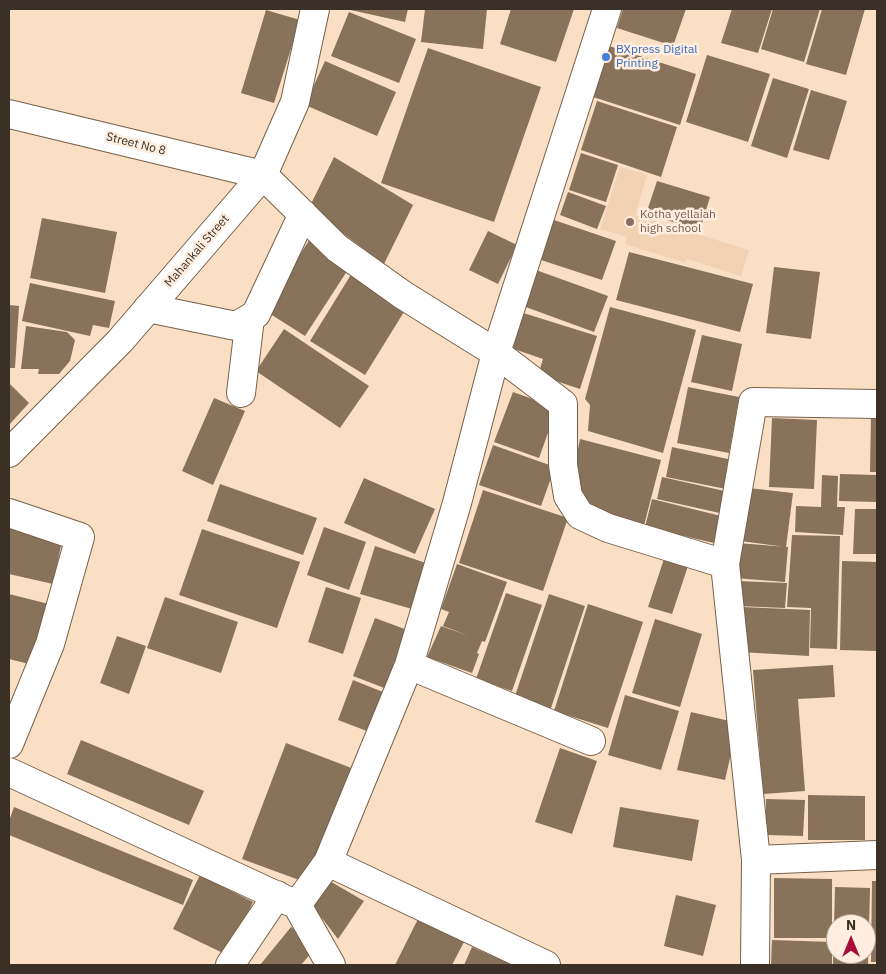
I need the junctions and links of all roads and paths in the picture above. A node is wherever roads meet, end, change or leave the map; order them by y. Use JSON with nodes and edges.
{"nodes":[{"id":1,"x":315,"y":9,"type":"edge"},
{"id":2,"x":607,"y":9,"type":"edge"},
{"id":3,"x":9,"y":114,"type":"edge"},
{"id":4,"x":263,"y":175,"type":"junction"},
{"id":5,"x":303,"y":214,"type":"junction"},
{"id":6,"x":148,"y":308,"type":"junction"},
{"id":7,"x":250,"y":318,"type":"junction"},
{"id":8,"x":496,"y":352,"type":"junction"},
{"id":9,"x":241,"y":393,"type":"dead end"},
{"id":10,"x":877,"y":404,"type":"edge"},
{"id":11,"x":9,"y":453,"type":"edge"},
{"id":12,"x":9,"y":512,"type":"edge"},
{"id":13,"x":725,"y":564,"type":"junction"},
{"id":14,"x":409,"y":665,"type":"junction"},
{"id":15,"x":591,"y":741,"type":"dead end"},
{"id":16,"x":9,"y":744,"type":"edge"},
{"id":17,"x":9,"y":772,"type":"edge"},
{"id":18,"x":877,"y":855,"type":"edge"},
{"id":19,"x":756,"y":860,"type":"junction"},
{"id":20,"x":328,"y":862,"type":"junction"},
{"id":21,"x":287,"y":900,"type":"junction"},
{"id":22,"x":230,"y":965,"type":"edge"},
{"id":23,"x":331,"y":965,"type":"edge"},
{"id":24,"x":546,"y":965,"type":"edge"},
{"id":25,"x":755,"y":965,"type":"edge"}],
"edges":[{"from":1,"to":4,"type":"street","name":"Mahankali Street"},
{"from":2,"to":8,"type":"street"},
{"from":3,"to":4,"type":"street","name":"Street No 8"},
{"from":4,"to":5,"type":"street"},
{"from":4,"to":6,"type":"street","name":"Mahankali Street"},
{"from":5,"to":7,"type":"street"},
{"from":5,"to":8,"type":"street"},
{"from":6,"to":7,"type":"street"},
{"from":6,"to":11,"type":"street","name":"Mahankali Street"},
{"from":7,"to":9,"type":"street"},
{"from":8,"to":13,"type":"street"},
{"from":8,"to":14,"type":"street"},
{"from":10,"to":13,"type":"street"},
{"from":12,"to":16,"type":"street"},
{"from":13,"to":19,"type":"street"},
{"from":14,"to":15,"type":"street"},
{"from":14,"to":20,"type":"street"},
{"from":17,"to":21,"type":"street"},
{"from":18,"to":19,"type":"street"},
{"from":19,"to":25,"type":"street"},
{"from":20,"to":21,"type":"street"},
{"from":20,"to":24,"type":"street"},
{"from":21,"to":22,"type":"street"},
{"from":21,"to":23,"type":"street"}]}
